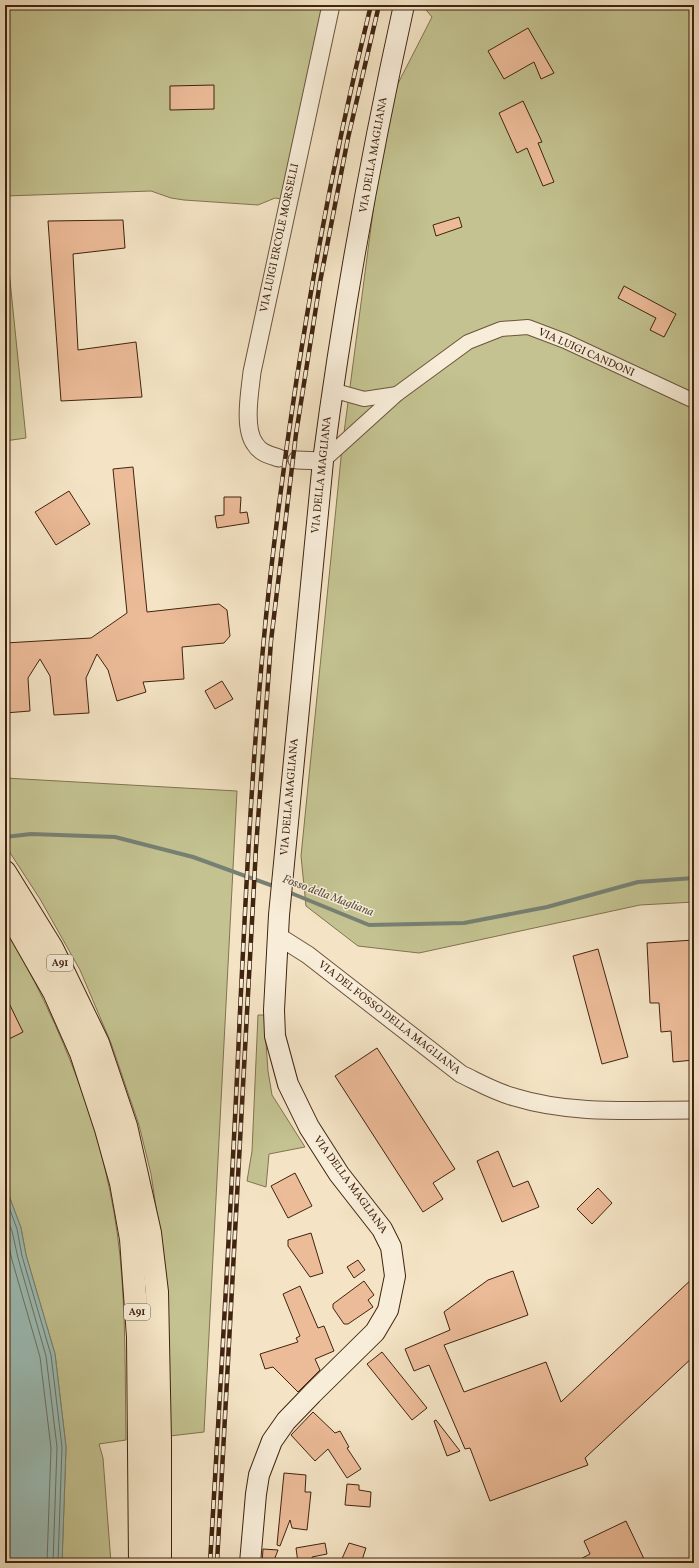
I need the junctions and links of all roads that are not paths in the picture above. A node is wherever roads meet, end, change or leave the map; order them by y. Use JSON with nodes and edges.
{"nodes":[{"id":1,"x":331,"y":5,"type":"edge"},
{"id":2,"x":404,"y":5,"type":"edge"},
{"id":3,"x":332,"y":390,"type":"junction"},
{"id":4,"x":397,"y":394,"type":"junction"},
{"id":5,"x":694,"y":401,"type":"edge"},
{"id":6,"x":279,"y":458,"type":"dead end"},
{"id":7,"x":298,"y":460,"type":"dead end"},
{"id":8,"x":323,"y":461,"type":"junction"},
{"id":9,"x":5,"y":872,"type":"edge"},
{"id":10,"x":5,"y":906,"type":"edge"},
{"id":11,"x":278,"y":936,"type":"junction"},
{"id":12,"x":95,"y":1064,"type":"junction"},
{"id":13,"x":694,"y":1110,"type":"edge"},
{"id":14,"x":140,"y":1563,"type":"edge"},
{"id":15,"x":160,"y":1563,"type":"edge"},
{"id":16,"x":250,"y":1563,"type":"edge"}],
"edges":[{"from":1,"to":6,"type":"street","name":"VIA LUIGI ERCOLE MORSELLI"},
{"from":2,"to":3,"type":"main road","name":"VIA DELLA MAGLIANA"},
{"from":3,"to":4,"type":"street","name":"VIA LUIGI CANDONI"},
{"from":3,"to":8,"type":"main road","name":"VIA DELLA MAGLIANA"},
{"from":4,"to":5,"type":"street","name":"VIA LUIGI CANDONI"},
{"from":4,"to":8,"type":"street","name":"VIA LUIGI CANDONI"},
{"from":7,"to":8,"type":"street"},
{"from":8,"to":11,"type":"main road","name":"VIA DELLA MAGLIANA"},
{"from":9,"to":12,"type":"highway","number":"A91"},
{"from":10,"to":12,"type":"highway","number":"A91"},
{"from":11,"to":13,"type":"street","name":"VIA DEL FOSSO DELLA MAGLIANA"},
{"from":11,"to":16,"type":"main road","name":"VIA DELLA MAGLIANA"},
{"from":12,"to":14,"type":"highway","number":"A91"},
{"from":12,"to":15,"type":"highway","number":"A91"}]}
